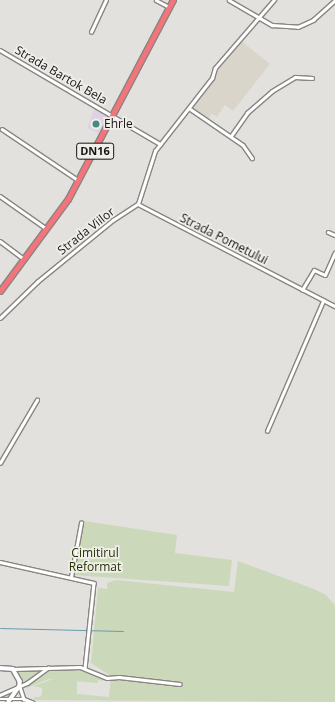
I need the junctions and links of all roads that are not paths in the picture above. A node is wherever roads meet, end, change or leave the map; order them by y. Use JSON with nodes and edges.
{"nodes":[{"id":1,"x":106,"y":0,"type":"edge"},
{"id":2,"x":156,"y":0,"type":"edge"},
{"id":3,"x":173,"y":0,"type":"edge"},
{"id":4,"x":229,"y":0,"type":"edge"},
{"id":5,"x":274,"y":0,"type":"edge"},
{"id":6,"x":335,"y":0,"type":"edge"},
{"id":7,"x":236,"y":1,"type":"edge"},
{"id":8,"x":170,"y":7,"type":"junction"},
{"id":9,"x":260,"y":17,"type":"junction"},
{"id":10,"x":91,"y":32,"type":"dead end"},
{"id":11,"x":0,"y":50,"type":"edge"},
{"id":12,"x":312,"y":78,"type":"dead end"},
{"id":13,"x":189,"y":108,"type":"junction"},
{"id":14,"x":114,"y":115,"type":"junction"},
{"id":15,"x":2,"y":129,"type":"dead end"},
{"id":16,"x":231,"y":136,"type":"junction"},
{"id":17,"x":160,"y":144,"type":"junction"},
{"id":18,"x":252,"y":158,"type":"dead end"},
{"id":19,"x":79,"y":181,"type":"junction"},
{"id":20,"x":0,"y":196,"type":"edge"},
{"id":21,"x":138,"y":204,"type":"junction"},
{"id":22,"x":47,"y":228,"type":"junction"},
{"id":23,"x":328,"y":232,"type":"dead end"},
{"id":24,"x":335,"y":235,"type":"edge"},
{"id":25,"x":0,"y":241,"type":"edge"},
{"id":26,"x":335,"y":253,"type":"edge"},
{"id":27,"x":24,"y":259,"type":"junction"},
{"id":28,"x":302,"y":290,"type":"junction"},
{"id":29,"x":0,"y":291,"type":"edge"},
{"id":30,"x":323,"y":301,"type":"junction"},
{"id":31,"x":335,"y":306,"type":"edge"},
{"id":32,"x":0,"y":318,"type":"edge"},
{"id":33,"x":38,"y":400,"type":"dead end"},
{"id":34,"x":267,"y":431,"type":"dead end"},
{"id":35,"x":0,"y":463,"type":"edge"},
{"id":36,"x":81,"y":523,"type":"dead end"},
{"id":37,"x":0,"y":562,"type":"edge"},
{"id":38,"x":71,"y":577,"type":"junction"},
{"id":39,"x":0,"y":668,"type":"edge"},
{"id":40,"x":48,"y":668,"type":"junction"},
{"id":41,"x":86,"y":668,"type":"junction"},
{"id":42,"x":13,"y":669,"type":"junction"},
{"id":43,"x":180,"y":684,"type":"dead end"},
{"id":44,"x":20,"y":686,"type":"junction"},
{"id":45,"x":0,"y":695,"type":"edge"},
{"id":46,"x":0,"y":699,"type":"edge"},
{"id":47,"x":24,"y":699,"type":"junction"},
{"id":48,"x":10,"y":700,"type":"edge"},
{"id":49,"x":32,"y":702,"type":"edge"}],
"edges":[{"from":1,"to":10,"type":"street"},
{"from":2,"to":8,"type":"street"},
{"from":3,"to":8,"type":"highway","number":"DN16"},
{"from":4,"to":7,"type":"street"},
{"from":5,"to":9,"type":"street"},
{"from":6,"to":9,"type":"street"},
{"from":7,"to":9,"type":"street"},
{"from":8,"to":14,"type":"highway","number":"DN16"},
{"from":9,"to":13,"type":"street"},
{"from":11,"to":14,"type":"street","name":"Strada Bartok Bela"},
{"from":12,"to":16,"type":"street"},
{"from":13,"to":16,"type":"street"},
{"from":13,"to":17,"type":"street"},
{"from":14,"to":17,"type":"street"},
{"from":14,"to":19,"type":"highway","number":"DN16"},
{"from":15,"to":19,"type":"street"},
{"from":16,"to":18,"type":"street"},
{"from":17,"to":21,"type":"street"},
{"from":19,"to":22,"type":"highway","number":"DN16"},
{"from":20,"to":22,"type":"street"},
{"from":21,"to":28,"type":"street","name":"Strada Pometului"},
{"from":21,"to":32,"type":"street","name":"Strada Viilor"},
{"from":22,"to":27,"type":"highway","number":"DN16"},
{"from":23,"to":24,"type":"street"},
{"from":25,"to":27,"type":"street"},
{"from":26,"to":28,"type":"street"},
{"from":27,"to":29,"type":"highway","number":"DN16"},
{"from":28,"to":30,"type":"street","name":"Strada Pometului"},
{"from":30,"to":31,"type":"street","name":"Strada Pometului"},
{"from":30,"to":34,"type":"street"},
{"from":33,"to":35,"type":"street"},
{"from":36,"to":38,"type":"street"},
{"from":37,"to":38,"type":"street"},
{"from":38,"to":41,"type":"street"},
{"from":39,"to":42,"type":"street"},
{"from":40,"to":41,"type":"street"},
{"from":40,"to":42,"type":"street"},
{"from":40,"to":44,"type":"street"},
{"from":41,"to":43,"type":"street"},
{"from":42,"to":44,"type":"street"},
{"from":44,"to":45,"type":"street"},
{"from":44,"to":47,"type":"street"},
{"from":44,"to":48,"type":"street"},
{"from":46,"to":48,"type":"street"},
{"from":47,"to":48,"type":"street"},
{"from":47,"to":49,"type":"street"}]}
